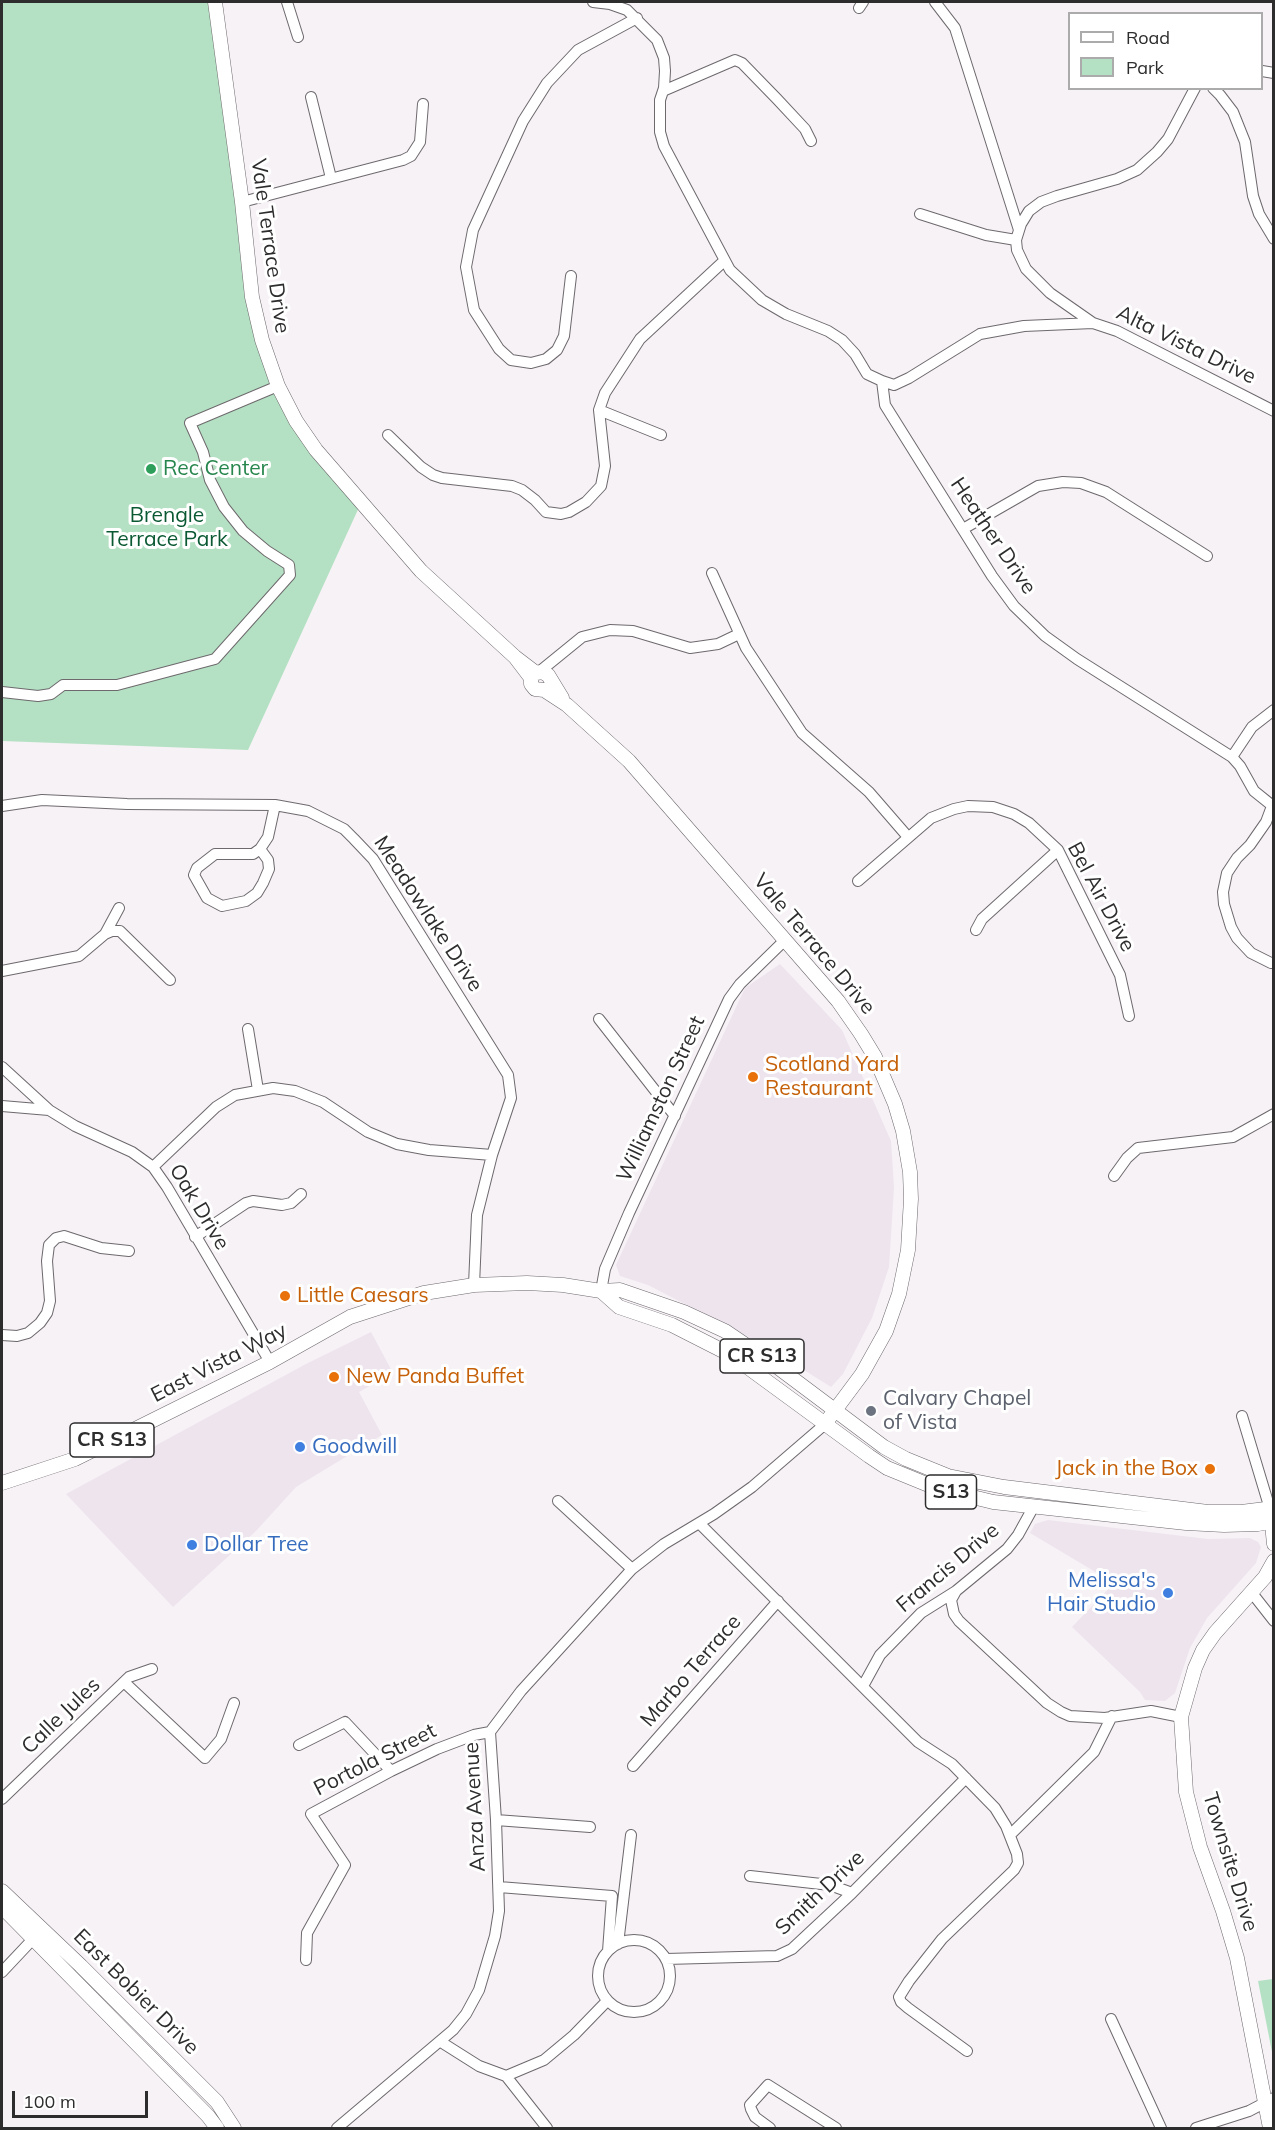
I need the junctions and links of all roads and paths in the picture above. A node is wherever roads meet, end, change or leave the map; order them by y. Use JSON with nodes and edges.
{"nodes":[{"id":1,"x":215,"y":2,"type":"edge"},
{"id":2,"x":287,"y":2,"type":"edge"},
{"id":3,"x":593,"y":2,"type":"edge"},
{"id":4,"x":935,"y":2,"type":"edge"},
{"id":5,"x":637,"y":18,"type":"junction"},
{"id":6,"x":298,"y":37,"type":"dead end"},
{"id":7,"x":1194,"y":90,"type":"edge"},
{"id":8,"x":1215,"y":90,"type":"edge"},
{"id":9,"x":663,"y":91,"type":"junction"},
{"id":10,"x":311,"y":97,"type":"dead end"},
{"id":11,"x":423,"y":104,"type":"dead end"},
{"id":12,"x":811,"y":141,"type":"dead end"},
{"id":13,"x":331,"y":178,"type":"junction"},
{"id":14,"x":242,"y":202,"type":"junction"},
{"id":15,"x":920,"y":214,"type":"dead end"},
{"id":16,"x":1017,"y":235,"type":"junction"},
{"id":17,"x":1274,"y":239,"type":"edge"},
{"id":18,"x":724,"y":261,"type":"junction"},
{"id":19,"x":571,"y":276,"type":"dead end"},
{"id":20,"x":1093,"y":323,"type":"junction"},
{"id":21,"x":882,"y":381,"type":"junction"},
{"id":22,"x":278,"y":386,"type":"junction"},
{"id":23,"x":599,"y":410,"type":"junction"},
{"id":24,"x":1274,"y":411,"type":"edge"},
{"id":25,"x":388,"y":435,"type":"dead end"},
{"id":26,"x":661,"y":435,"type":"dead end"},
{"id":27,"x":963,"y":530,"type":"junction"},
{"id":28,"x":1207,"y":556,"type":"dead end"},
{"id":29,"x":712,"y":573,"type":"dead end"},
{"id":30,"x":739,"y":634,"type":"junction"},
{"id":31,"x":542,"y":678,"type":"junction"},
{"id":32,"x":2,"y":692,"type":"edge"},
{"id":33,"x":1274,"y":710,"type":"edge"},
{"id":34,"x":1232,"y":757,"type":"junction"},
{"id":35,"x":276,"y":805,"type":"junction"},
{"id":36,"x":2,"y":806,"type":"edge"},
{"id":37,"x":1273,"y":807,"type":"edge"},
{"id":38,"x":908,"y":837,"type":"junction"},
{"id":39,"x":260,"y":849,"type":"junction"},
{"id":40,"x":1058,"y":850,"type":"junction"},
{"id":41,"x":858,"y":881,"type":"dead end"},
{"id":42,"x":119,"y":908,"type":"dead end"},
{"id":43,"x":976,"y":930,"type":"dead end"},
{"id":44,"x":105,"y":934,"type":"junction"},
{"id":45,"x":784,"y":940,"type":"junction"},
{"id":46,"x":1271,"y":963,"type":"dead end"},
{"id":47,"x":2,"y":971,"type":"edge"},
{"id":48,"x":170,"y":980,"type":"dead end"},
{"id":49,"x":1129,"y":1016,"type":"dead end"},
{"id":50,"x":599,"y":1019,"type":"dead end"},
{"id":51,"x":248,"y":1029,"type":"dead end"},
{"id":52,"x":2,"y":1067,"type":"edge"},
{"id":53,"x":258,"y":1090,"type":"junction"},
{"id":54,"x":2,"y":1106,"type":"edge"},
{"id":55,"x":49,"y":1110,"type":"junction"},
{"id":56,"x":1274,"y":1114,"type":"edge"},
{"id":57,"x":675,"y":1116,"type":"junction"},
{"id":58,"x":492,"y":1155,"type":"junction"},
{"id":59,"x":153,"y":1167,"type":"junction"},
{"id":60,"x":1114,"y":1176,"type":"dead end"},
{"id":61,"x":301,"y":1194,"type":"dead end"},
{"id":62,"x":195,"y":1237,"type":"junction"},
{"id":63,"x":129,"y":1251,"type":"dead end"},
{"id":64,"x":474,"y":1285,"type":"junction"},
{"id":65,"x":601,"y":1291,"type":"junction"},
{"id":66,"x":2,"y":1335,"type":"edge"},
{"id":67,"x":270,"y":1362,"type":"junction"},
{"id":68,"x":834,"y":1410,"type":"junction"},
{"id":69,"x":1242,"y":1416,"type":"dead end"},
{"id":70,"x":824,"y":1425,"type":"junction"},
{"id":71,"x":2,"y":1483,"type":"edge"},
{"id":72,"x":1071,"y":1494,"type":"junction"},
{"id":73,"x":558,"y":1501,"type":"dead end"},
{"id":74,"x":993,"y":1502,"type":"junction"},
{"id":75,"x":1034,"y":1506,"type":"junction"},
{"id":76,"x":1272,"y":1515,"type":"edge"},
{"id":77,"x":699,"y":1523,"type":"junction"},
{"id":78,"x":1274,"y":1544,"type":"edge"},
{"id":79,"x":1274,"y":1561,"type":"edge"},
{"id":80,"x":632,"y":1569,"type":"junction"},
{"id":81,"x":956,"y":1591,"type":"junction"},
{"id":82,"x":1252,"y":1593,"type":"junction"},
{"id":83,"x":778,"y":1601,"type":"junction"},
{"id":84,"x":1274,"y":1620,"type":"edge"},
{"id":85,"x":152,"y":1669,"type":"dead end"},
{"id":86,"x":124,"y":1682,"type":"junction"},
{"id":87,"x":863,"y":1686,"type":"junction"},
{"id":88,"x":234,"y":1703,"type":"dead end"},
{"id":89,"x":1112,"y":1716,"type":"junction"},
{"id":90,"x":1181,"y":1717,"type":"junction"},
{"id":91,"x":490,"y":1732,"type":"junction"},
{"id":92,"x":299,"y":1745,"type":"dead end"},
{"id":93,"x":633,"y":1766,"type":"dead end"},
{"id":94,"x":391,"y":1771,"type":"junction"},
{"id":95,"x":966,"y":1778,"type":"junction"},
{"id":96,"x":2,"y":1799,"type":"edge"},
{"id":97,"x":496,"y":1820,"type":"junction"},
{"id":98,"x":590,"y":1827,"type":"dead end"},
{"id":99,"x":631,"y":1834,"type":"dead end"},
{"id":100,"x":1010,"y":1835,"type":"junction"},
{"id":101,"x":750,"y":1876,"type":"dead end"},
{"id":102,"x":499,"y":1887,"type":"junction"},
{"id":103,"x":2,"y":1891,"type":"edge"},
{"id":104,"x":852,"y":1893,"type":"junction"},
{"id":105,"x":2,"y":1907,"type":"edge"},
{"id":106,"x":33,"y":1939,"type":"junction"},
{"id":107,"x":618,"y":1944,"type":"junction"},
{"id":108,"x":609,"y":1951,"type":"junction"},
{"id":109,"x":666,"y":1959,"type":"junction"},
{"id":110,"x":306,"y":1960,"type":"dead end"},
{"id":111,"x":2,"y":1972,"type":"edge"},
{"id":112,"x":607,"y":2001,"type":"junction"},
{"id":113,"x":1111,"y":2019,"type":"dead end"},
{"id":114,"x":441,"y":2042,"type":"junction"},
{"id":115,"x":968,"y":2051,"type":"dead end"},
{"id":116,"x":506,"y":2076,"type":"junction"},
{"id":117,"x":1269,"y":2100,"type":"edge"},
{"id":118,"x":217,"y":2128,"type":"edge"},
{"id":119,"x":234,"y":2128,"type":"edge"},
{"id":120,"x":337,"y":2128,"type":"edge"},
{"id":121,"x":547,"y":2128,"type":"edge"},
{"id":122,"x":770,"y":2128,"type":"edge"},
{"id":123,"x":836,"y":2128,"type":"edge"},
{"id":124,"x":1161,"y":2128,"type":"edge"},
{"id":125,"x":1196,"y":2128,"type":"edge"},
{"id":126,"x":1270,"y":2128,"type":"edge"}],
"edges":[{"from":1,"to":14,"type":"main road","name":"Vale Terrace Drive"},
{"from":2,"to":6,"type":"street"},
{"from":3,"to":5,"type":"street"},
{"from":4,"to":16,"type":"street"},
{"from":5,"to":9,"type":"street"},
{"from":5,"to":19,"type":"street"},
{"from":7,"to":16,"type":"street"},
{"from":8,"to":17,"type":"street"},
{"from":9,"to":12,"type":"street"},
{"from":9,"to":18,"type":"street"},
{"from":10,"to":13,"type":"street"},
{"from":11,"to":13,"type":"street"},
{"from":13,"to":14,"type":"street"},
{"from":14,"to":22,"type":"main road","name":"Vale Terrace Drive"},
{"from":15,"to":16,"type":"street"},
{"from":16,"to":20,"type":"street"},
{"from":18,"to":21,"type":"street"},
{"from":18,"to":23,"type":"street"},
{"from":20,"to":21,"type":"street","name":"Alta Vista Drive"},
{"from":20,"to":24,"type":"street","name":"Alta Vista Drive"},
{"from":21,"to":27,"type":"street","name":"Heather Drive"},
{"from":22,"to":31,"type":"main road","name":"Vale Terrace Drive"},
{"from":22,"to":32,"type":"street"},
{"from":23,"to":25,"type":"street"},
{"from":23,"to":26,"type":"street"},
{"from":27,"to":28,"type":"street"},
{"from":27,"to":34,"type":"street","name":"Heather Drive"},
{"from":29,"to":30,"type":"street"},
{"from":30,"to":31,"type":"street"},
{"from":30,"to":38,"type":"street"},
{"from":31,"to":45,"type":"main road","name":"Vale Terrace Drive"},
{"from":33,"to":34,"type":"street"},
{"from":34,"to":37,"type":"street"},
{"from":35,"to":36,"type":"street","name":"Meadowlake Drive"},
{"from":35,"to":39,"type":"street"},
{"from":35,"to":58,"type":"street","name":"Meadowlake Drive"},
{"from":37,"to":46,"type":"street"},
{"from":38,"to":40,"type":"street","name":"Bel Air Drive"},
{"from":38,"to":41,"type":"street","name":"Bel Air Drive"},
{"from":39,"to":39,"type":"street"},
{"from":40,"to":43,"type":"street"},
{"from":40,"to":49,"type":"street","name":"Bel Air Drive"},
{"from":42,"to":44,"type":"street"},
{"from":44,"to":47,"type":"street"},
{"from":44,"to":48,"type":"street"},
{"from":45,"to":57,"type":"street","name":"Williamston Street"},
{"from":45,"to":68,"type":"main road","name":"Vale Terrace Drive"},
{"from":50,"to":57,"type":"street"},
{"from":51,"to":53,"type":"street"},
{"from":52,"to":55,"type":"street","name":"Oak Drive"},
{"from":53,"to":58,"type":"street"},
{"from":53,"to":59,"type":"street"},
{"from":54,"to":55,"type":"street"},
{"from":55,"to":59,"type":"street","name":"Oak Drive"},
{"from":56,"to":60,"type":"street"},
{"from":57,"to":65,"type":"street","name":"Williamston Street"},
{"from":58,"to":64,"type":"street","name":"Meadowlake Drive"},
{"from":59,"to":62,"type":"street","name":"Oak Drive"},
{"from":61,"to":62,"type":"street"},
{"from":62,"to":67,"type":"street","name":"Oak Drive"},
{"from":63,"to":66,"type":"street"},
{"from":64,"to":65,"type":"main road","name":"East Vista Way","number":"CR S13"},
{"from":64,"to":67,"type":"main road","name":"East Vista Way","number":"CR S13"},
{"from":65,"to":68,"type":"main road","name":"East Vista Way","number":"CR S13"},
{"from":65,"to":70,"type":"main road","number":"CR S13"},
{"from":67,"to":71,"type":"main road","name":"East Vista Way","number":"CR S13"},
{"from":68,"to":70,"type":"main road","name":"Vale Terrace Drive"},
{"from":68,"to":72,"type":"main road","name":"East Vista Way","number":"CR S13"},
{"from":69,"to":76,"type":"street"},
{"from":70,"to":74,"type":"main road","number":"S13"},
{"from":70,"to":77,"type":"street","name":"Anza Avenue"},
{"from":72,"to":74,"type":"main road"},
{"from":72,"to":76,"type":"main road","name":"East Vista Way","number":"CR S13"},
{"from":73,"to":80,"type":"street"},
{"from":74,"to":75,"type":"main road","number":"S13"},
{"from":75,"to":76,"type":"main road","number":"S13"},
{"from":75,"to":81,"type":"street","name":"Francis Drive"},
{"from":76,"to":78,"type":"main road"},
{"from":77,"to":80,"type":"street","name":"Anza Avenue"},
{"from":77,"to":83,"type":"street"},
{"from":79,"to":82,"type":"main road","name":"Townsite Drive"},
{"from":80,"to":91,"type":"street","name":"Anza Avenue"},
{"from":81,"to":87,"type":"street","name":"Francis Drive"},
{"from":81,"to":89,"type":"street"},
{"from":82,"to":84,"type":"street"},
{"from":82,"to":90,"type":"main road","name":"Townsite Drive"},
{"from":83,"to":87,"type":"street"},
{"from":83,"to":93,"type":"street","name":"Marbo Terrace"},
{"from":85,"to":86,"type":"street","name":"Calle Jules"},
{"from":86,"to":88,"type":"street"},
{"from":86,"to":96,"type":"street","name":"Calle Jules"},
{"from":87,"to":95,"type":"street"},
{"from":89,"to":90,"type":"street"},
{"from":89,"to":100,"type":"street"},
{"from":90,"to":117,"type":"main road","name":"Townsite Drive"},
{"from":91,"to":94,"type":"street","name":"Portola Street"},
{"from":91,"to":97,"type":"street","name":"Anza Avenue"},
{"from":92,"to":94,"type":"street"},
{"from":94,"to":110,"type":"street","name":"Portola Street"},
{"from":95,"to":100,"type":"street"},
{"from":95,"to":104,"type":"street","name":"Smith Drive"},
{"from":97,"to":98,"type":"street"},
{"from":97,"to":102,"type":"street","name":"Anza Avenue"},
{"from":99,"to":107,"type":"street"},
{"from":100,"to":115,"type":"street"},
{"from":101,"to":104,"type":"street"},
{"from":102,"to":108,"type":"street"},
{"from":102,"to":114,"type":"street","name":"Anza Avenue"},
{"from":103,"to":119,"type":"main road","name":"East Bobier Drive"},
{"from":104,"to":109,"type":"street","name":"Smith Drive"},
{"from":105,"to":106,"type":"main road","name":"East Bobier Drive"},
{"from":106,"to":111,"type":"street"},
{"from":106,"to":118,"type":"main road","name":"East Bobier Drive"},
{"from":107,"to":108,"type":"street"},
{"from":107,"to":109,"type":"street"},
{"from":108,"to":112,"type":"street"},
{"from":109,"to":112,"type":"street"},
{"from":112,"to":116,"type":"street"},
{"from":113,"to":124,"type":"street"},
{"from":114,"to":116,"type":"street"},
{"from":114,"to":120,"type":"street","name":"Anza Avenue"},
{"from":116,"to":121,"type":"street"},
{"from":117,"to":125,"type":"street"},
{"from":117,"to":126,"type":"main road","name":"Townsite Drive"},
{"from":122,"to":123,"type":"street"}]}
